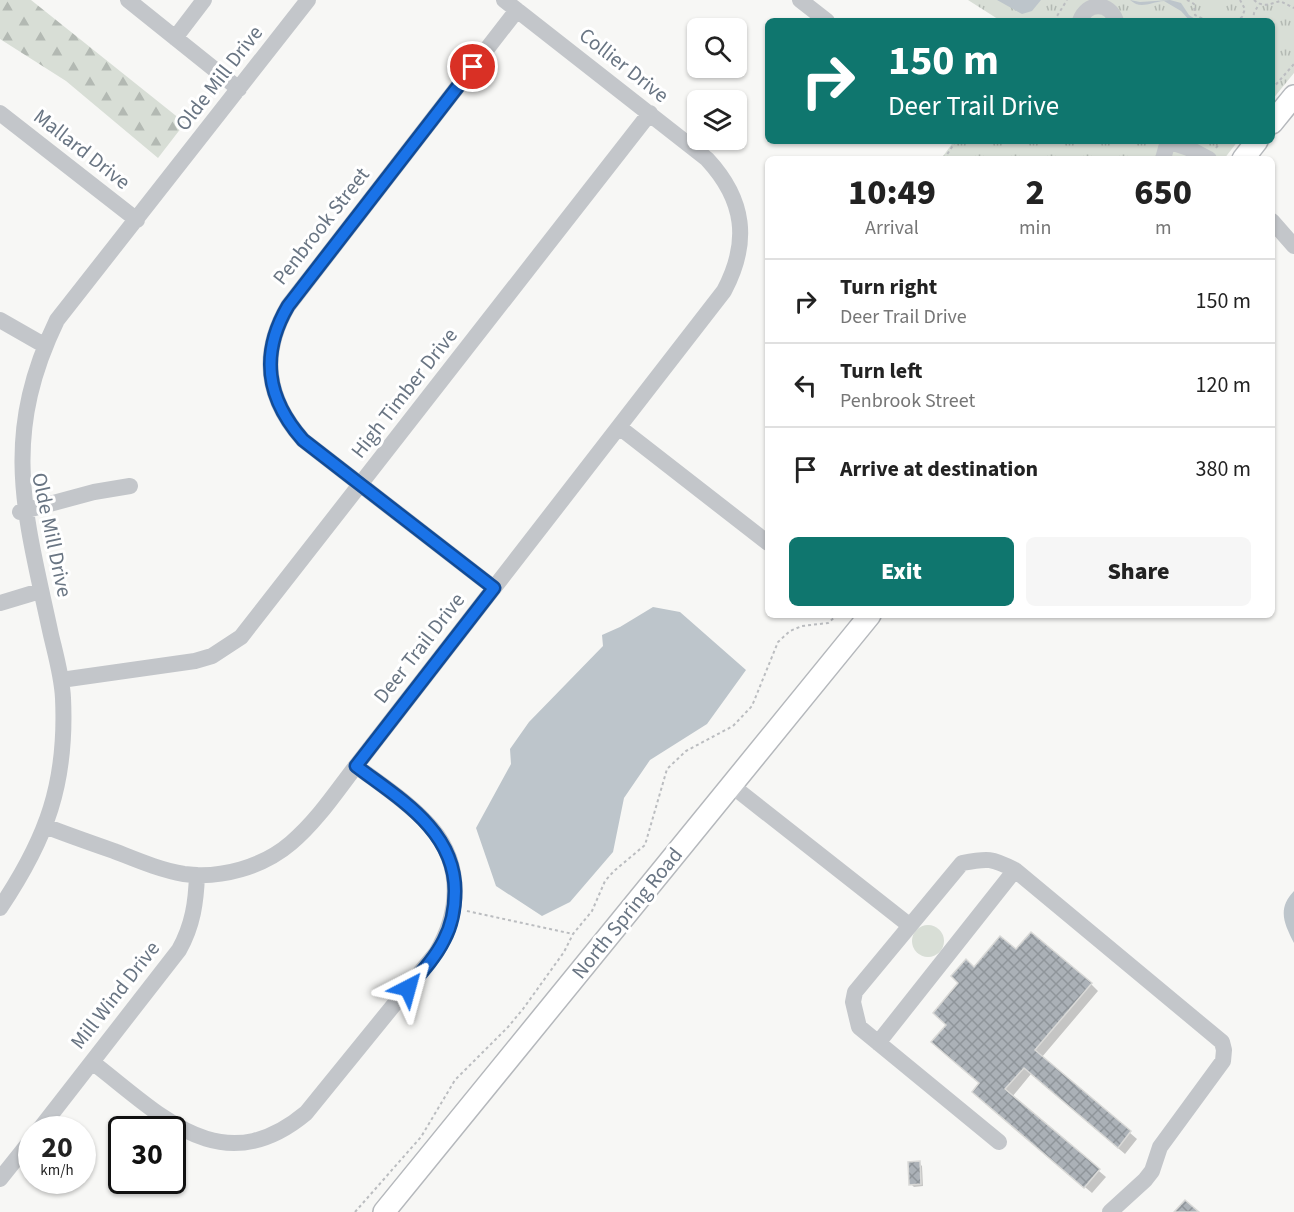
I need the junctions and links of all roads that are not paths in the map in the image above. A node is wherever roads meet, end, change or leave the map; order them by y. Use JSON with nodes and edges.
{"nodes":[{"id":1,"x":128,"y":0,"type":"edge"},
{"id":2,"x":204,"y":0,"type":"edge"},
{"id":3,"x":308,"y":0,"type":"edge"},
{"id":4,"x":800,"y":0,"type":"edge"},
{"id":5,"x":510,"y":5,"type":"edge"},
{"id":6,"x":823,"y":18,"type":"edge"},
{"id":7,"x":1081,"y":18,"type":"edge"},
{"id":8,"x":1114,"y":18,"type":"edge"},
{"id":9,"x":175,"y":38,"type":"junction"},
{"id":10,"x":239,"y":89,"type":"junction"},
{"id":11,"x":1294,"y":96,"type":"edge"},
{"id":12,"x":0,"y":113,"type":"edge"},
{"id":13,"x":650,"y":113,"type":"junction"},
{"id":14,"x":1275,"y":119,"type":"edge"},
{"id":15,"x":1177,"y":144,"type":"edge"},
{"id":16,"x":1255,"y":144,"type":"edge"},
{"id":17,"x":1203,"y":156,"type":"edge"},
{"id":18,"x":1245,"y":156,"type":"edge"},
{"id":19,"x":137,"y":220,"type":"junction"},
{"id":20,"x":1282,"y":227,"type":"edge"},
{"id":21,"x":741,"y":232,"type":"joint"},
{"id":22,"x":1294,"y":246,"type":"edge"},
{"id":23,"x":0,"y":320,"type":"edge"},
{"id":24,"x":42,"y":344,"type":"junction"},
{"id":25,"x":619,"y":427,"type":"junction"},
{"id":26,"x":361,"y":485,"type":"junction"},
{"id":27,"x":130,"y":486,"type":"dead end"},
{"id":28,"x":20,"y":512,"type":"junction"},
{"id":29,"x":765,"y":541,"type":"edge"},
{"id":30,"x":494,"y":588,"type":"junction"},
{"id":31,"x":40,"y":591,"type":"junction"},
{"id":32,"x":0,"y":603,"type":"edge"},
{"id":33,"x":864,"y":618,"type":"edge"},
{"id":34,"x":61,"y":680,"type":"junction"},
{"id":35,"x":356,"y":766,"type":"junction"},
{"id":36,"x":731,"y":785,"type":"junction"},
{"id":37,"x":45,"y":826,"type":"junction"},
{"id":38,"x":1015,"y":870,"type":"junction"},
{"id":39,"x":197,"y":875,"type":"junction"},
{"id":40,"x":0,"y":908,"type":"edge"},
{"id":41,"x":909,"y":925,"type":"junction"},
{"id":42,"x":878,"y":1043,"type":"junction"},
{"id":43,"x":92,"y":1062,"type":"junction"},
{"id":44,"x":50,"y":1116,"type":"edge"},
{"id":45,"x":999,"y":1142,"type":"dead end"},
{"id":46,"x":18,"y":1156,"type":"edge"},
{"id":47,"x":0,"y":1179,"type":"edge"},
{"id":48,"x":384,"y":1212,"type":"edge"},
{"id":49,"x":1110,"y":1212,"type":"edge"}],
"edges":[{"from":1,"to":9,"type":"street"},
{"from":2,"to":9,"type":"street"},
{"from":3,"to":10,"type":"street","name":"Olde Mill Drive"},
{"from":4,"to":6,"type":"street"},
{"from":5,"to":13,"type":"street","name":"Collier Drive"},
{"from":5,"to":26,"type":"street","name":"Penbrook Street"},
{"from":7,"to":8,"type":"street"},
{"from":9,"to":10,"type":"street"},
{"from":10,"to":19,"type":"street","name":"Olde Mill Drive"},
{"from":11,"to":14,"type":"main road"},
{"from":12,"to":19,"type":"street","name":"Mallard Drive"},
{"from":13,"to":21,"type":"street","name":"Collier Drive"},
{"from":13,"to":26,"type":"street","name":"High Timber Drive"},
{"from":15,"to":17,"type":"street"},
{"from":16,"to":18,"type":"main road"},
{"from":19,"to":24,"type":"street","name":"Olde Mill Drive"},
{"from":20,"to":22,"type":"street"},
{"from":21,"to":25,"type":"street","name":"Deer Trail Drive"},
{"from":23,"to":24,"type":"street"},
{"from":24,"to":28,"type":"street","name":"Olde Mill Drive"},
{"from":25,"to":29,"type":"street"},
{"from":25,"to":30,"type":"street","name":"Deer Trail Drive"},
{"from":26,"to":30,"type":"street","name":"Penbrook Street"},
{"from":26,"to":34,"type":"street","name":"High Timber Drive"},
{"from":27,"to":28,"type":"street"},
{"from":28,"to":31,"type":"street","name":"Olde Mill Drive"},
{"from":30,"to":35,"type":"street","name":"Deer Trail Drive"},
{"from":31,"to":32,"type":"street"},
{"from":31,"to":34,"type":"street","name":"Olde Mill Drive"},
{"from":33,"to":36,"type":"main road","name":"North Spring Road"},
{"from":34,"to":37,"type":"street","name":"Olde Mill Drive"},
{"from":35,"to":39,"type":"street","name":"Deer Trail Drive"},
{"from":35,"to":43,"type":"street"},
{"from":36,"to":41,"type":"street"},
{"from":36,"to":48,"type":"main road","name":"North Spring Road"},
{"from":37,"to":39,"type":"street","name":"Deer Trail Drive"},
{"from":37,"to":40,"type":"street","name":"Olde Mill Drive"},
{"from":38,"to":41,"type":"street"},
{"from":38,"to":42,"type":"street"},
{"from":38,"to":49,"type":"street"},
{"from":39,"to":43,"type":"street","name":"Mill Wind Drive"},
{"from":41,"to":42,"type":"street"},
{"from":42,"to":45,"type":"street"},
{"from":43,"to":44,"type":"street","name":"Mill Wind Drive"},
{"from":46,"to":47,"type":"street"}]}
